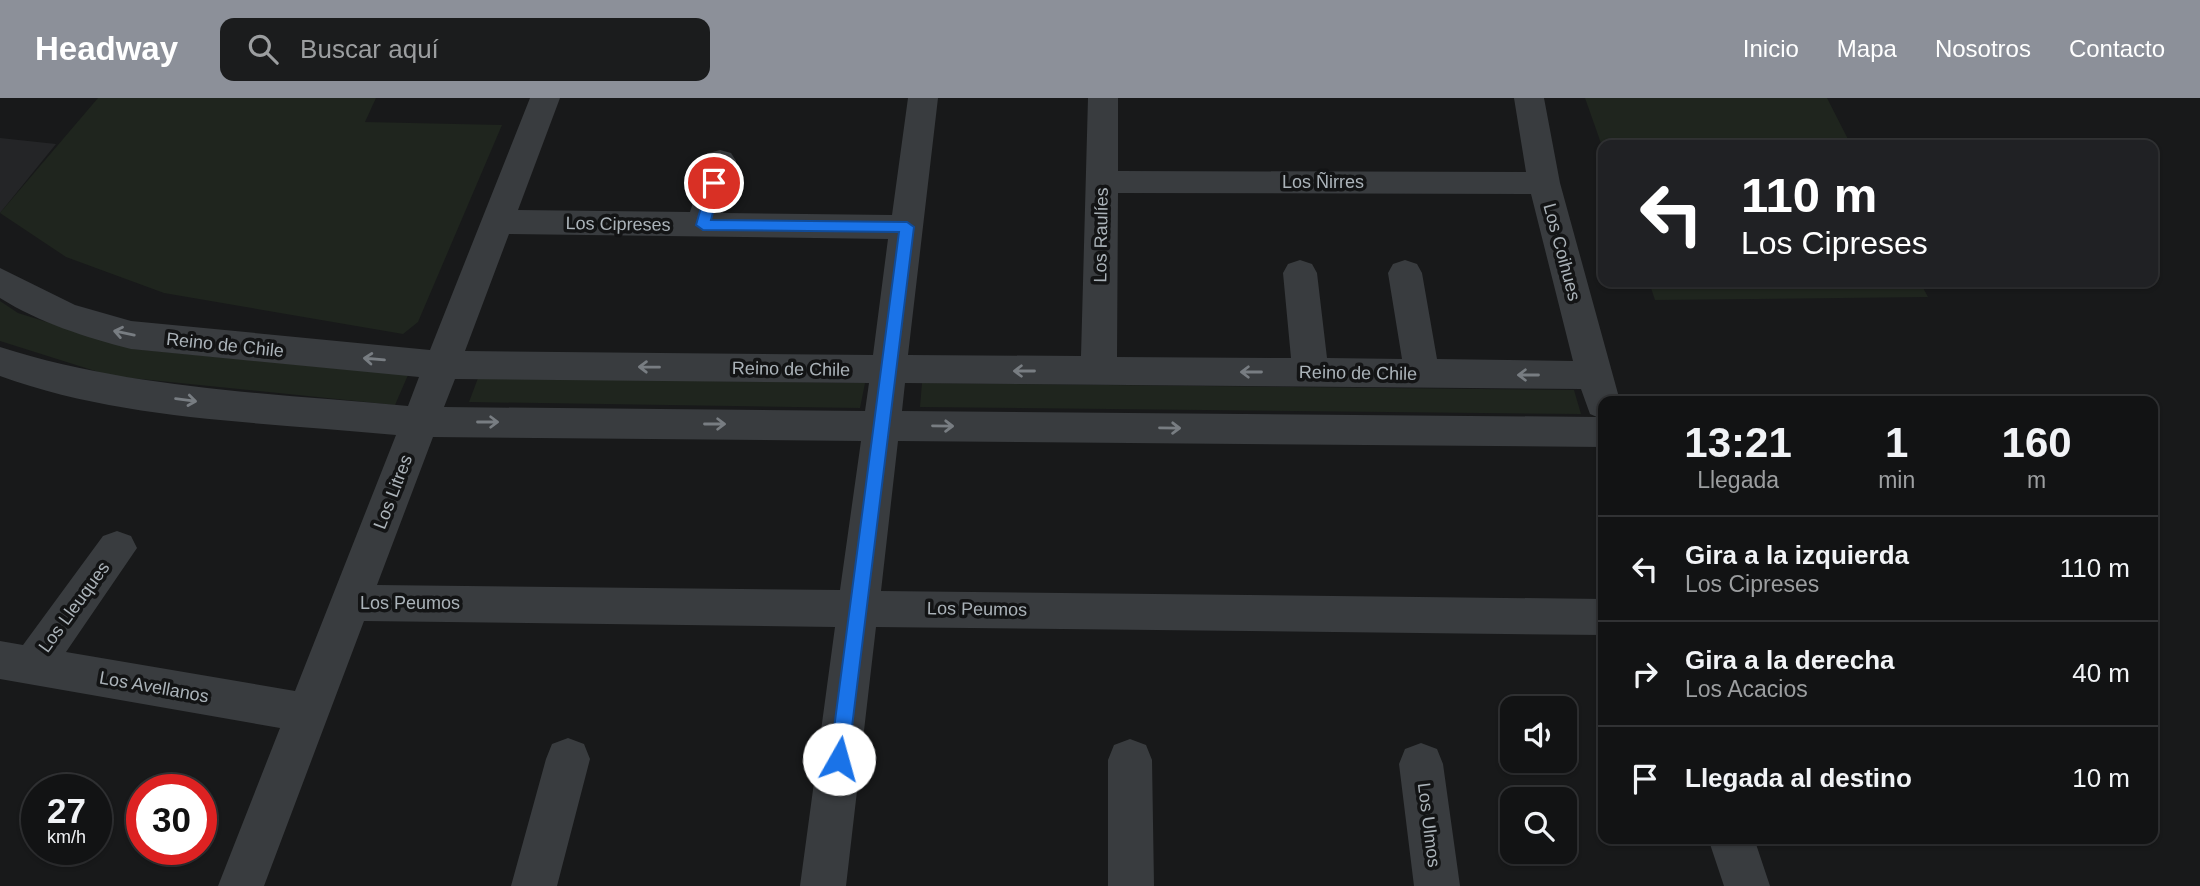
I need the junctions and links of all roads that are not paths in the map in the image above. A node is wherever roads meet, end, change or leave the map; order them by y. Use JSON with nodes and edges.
{"nodes":[{"id":1,"x":545,"y":98,"type":"edge"},
{"id":2,"x":923,"y":98,"type":"edge"},
{"id":3,"x":1103,"y":98,"type":"edge"},
{"id":4,"x":1528,"y":98,"type":"edge"},
{"id":5,"x":720,"y":161,"type":"dead end"},
{"id":6,"x":1102,"y":182,"type":"junction"},
{"id":7,"x":1544,"y":183,"type":"junction"},
{"id":8,"x":497,"y":222,"type":"junction"},
{"id":9,"x":703,"y":225,"type":"junction"},
{"id":10,"x":907,"y":227,"type":"junction"},
{"id":11,"x":1300,"y":272,"type":"dead end"},
{"id":12,"x":1405,"y":273,"type":"dead end"},
{"id":13,"x":0,"y":281,"type":"edge"},
{"id":14,"x":0,"y":361,"type":"edge"},
{"id":15,"x":442,"y":365,"type":"junction"},
{"id":16,"x":889,"y":369,"type":"junction"},
{"id":17,"x":1099,"y":371,"type":"junction"},
{"id":18,"x":1311,"y":373,"type":"junction"},
{"id":19,"x":1422,"y":374,"type":"junction"},
{"id":20,"x":1599,"y":390,"type":"edge"},
{"id":21,"x":420,"y":422,"type":"junction"},
{"id":22,"x":882,"y":425,"type":"junction"},
{"id":23,"x":1598,"y":432,"type":"edge"},
{"id":24,"x":117,"y":548,"type":"dead end"},
{"id":25,"x":350,"y":603,"type":"junction"},
{"id":26,"x":858,"y":607,"type":"junction"},
{"id":27,"x":1598,"y":617,"type":"edge"},
{"id":28,"x":16,"y":663,"type":"edge"},
{"id":29,"x":307,"y":713,"type":"junction"},
{"id":30,"x":568,"y":759,"type":"dead end"},
{"id":31,"x":1130,"y":760,"type":"dead end"},
{"id":32,"x":1421,"y":764,"type":"dead end"},
{"id":33,"x":1733,"y":844,"type":"edge"},
{"id":34,"x":241,"y":886,"type":"edge"},
{"id":35,"x":534,"y":886,"type":"edge"},
{"id":36,"x":823,"y":886,"type":"edge"},
{"id":37,"x":1131,"y":886,"type":"edge"},
{"id":38,"x":1437,"y":886,"type":"edge"},
{"id":39,"x":1747,"y":886,"type":"edge"}],
"edges":[{"from":1,"to":8,"type":"street","name":"Los Litres"},
{"from":2,"to":10,"type":"street"},
{"from":3,"to":6,"type":"street","name":"Los Raulíes"},
{"from":4,"to":7,"type":"street","name":"Los Coihues"},
{"from":5,"to":9,"type":"street"},
{"from":6,"to":7,"type":"street","name":"Los Ñirres"},
{"from":6,"to":17,"type":"street","name":"Los Raulíes"},
{"from":7,"to":20,"type":"street","name":"Los Coihues"},
{"from":8,"to":9,"type":"street","name":"Los Cipreses"},
{"from":8,"to":15,"type":"street","name":"Los Litres"},
{"from":9,"to":10,"type":"street","name":"Los Cipreses"},
{"from":10,"to":16,"type":"street"},
{"from":11,"to":18,"type":"street"},
{"from":12,"to":19,"type":"street"},
{"from":15,"to":13,"type":"street","name":"Reino de Chile","one_way":true},
{"from":14,"to":21,"type":"street","one_way":true},
{"from":16,"to":15,"type":"street","name":"Reino de Chile","one_way":true},
{"from":15,"to":21,"type":"street","name":"Los Litres"},
{"from":17,"to":16,"type":"street","name":"Reino de Chile","one_way":true},
{"from":16,"to":22,"type":"street"},
{"from":18,"to":17,"type":"street","name":"Reino de Chile","one_way":true},
{"from":18,"to":19,"type":"street","name":"Reino de Chile"},
{"from":20,"to":19,"type":"street","name":"Reino de Chile","one_way":true},
{"from":21,"to":22,"type":"street","one_way":true},
{"from":21,"to":25,"type":"street","name":"Los Litres"},
{"from":22,"to":23,"type":"street","one_way":true},
{"from":22,"to":26,"type":"street"},
{"from":24,"to":28,"type":"street","name":"Los Lleuques"},
{"from":25,"to":26,"type":"street","name":"Los Peumos"},
{"from":25,"to":29,"type":"street","name":"Los Litres"},
{"from":26,"to":27,"type":"street","name":"Los Peumos"},
{"from":26,"to":36,"type":"street"},
{"from":28,"to":29,"type":"street","name":"Los Avellanos"},
{"from":29,"to":34,"type":"street","name":"Los Litres"},
{"from":30,"to":35,"type":"street"},
{"from":31,"to":37,"type":"street"},
{"from":32,"to":38,"type":"street","name":"Los Ulmos"},
{"from":33,"to":39,"type":"street"}]}
